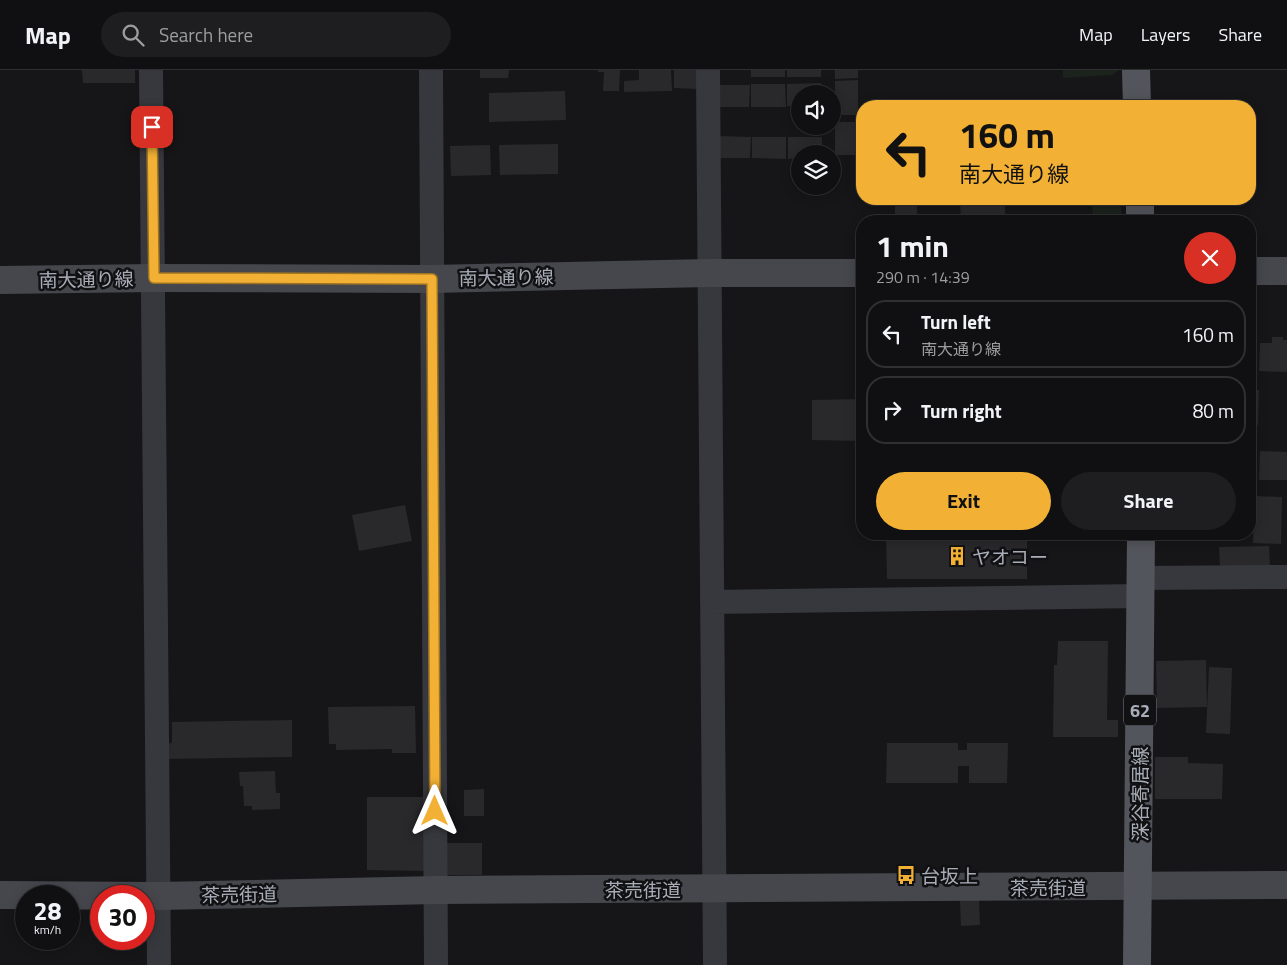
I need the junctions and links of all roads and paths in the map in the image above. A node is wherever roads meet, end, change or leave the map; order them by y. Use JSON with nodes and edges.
{"nodes":[{"id":1,"x":151,"y":70,"type":"edge"},
{"id":2,"x":431,"y":70,"type":"edge"},
{"id":3,"x":708,"y":70,"type":"edge"},
{"id":4,"x":1136,"y":70,"type":"edge"},
{"id":5,"x":1137,"y":100,"type":"edge"},
{"id":6,"x":1287,"y":271,"type":"edge"},
{"id":7,"x":1256,"y":272,"type":"edge"},
{"id":8,"x":709,"y":273,"type":"junction"},
{"id":9,"x":856,"y":273,"type":"edge"},
{"id":10,"x":154,"y":278,"type":"junction"},
{"id":11,"x":432,"y":279,"type":"junction"},
{"id":12,"x":0,"y":280,"type":"edge"},
{"id":13,"x":1141,"y":540,"type":"edge"},
{"id":14,"x":1287,"y":577,"type":"edge"},
{"id":15,"x":1140,"y":587,"type":"junction"},
{"id":16,"x":712,"y":602,"type":"junction"},
{"id":17,"x":1287,"y":886,"type":"edge"},
{"id":18,"x":1139,"y":887,"type":"junction"},
{"id":19,"x":714,"y":888,"type":"junction"},
{"id":20,"x":436,"y":890,"type":"junction"},
{"id":21,"x":0,"y":895,"type":"edge"},
{"id":22,"x":158,"y":896,"type":"junction"},
{"id":23,"x":159,"y":965,"type":"edge"},
{"id":24,"x":436,"y":965,"type":"edge"},
{"id":25,"x":715,"y":965,"type":"edge"},
{"id":26,"x":1137,"y":965,"type":"edge"}],
"edges":[{"from":1,"to":10,"type":"street"},
{"from":2,"to":11,"type":"street"},
{"from":3,"to":8,"type":"street"},
{"from":4,"to":5,"type":"main road"},
{"from":6,"to":7,"type":"street"},
{"from":8,"to":9,"type":"street","name":"南大通り線"},
{"from":8,"to":11,"type":"street","name":"南大通り線"},
{"from":8,"to":16,"type":"street"},
{"from":10,"to":11,"type":"street","name":"南大通り線"},
{"from":10,"to":12,"type":"street","name":"南大通り線"},
{"from":10,"to":22,"type":"street"},
{"from":11,"to":20,"type":"street"},
{"from":13,"to":15,"type":"main road","name":"深谷寄居線","number":"62"},
{"from":14,"to":15,"type":"street"},
{"from":15,"to":16,"type":"street"},
{"from":15,"to":18,"type":"main road","name":"深谷寄居線","number":"62"},
{"from":16,"to":19,"type":"street"},
{"from":17,"to":18,"type":"street","name":"茶売街道"},
{"from":18,"to":19,"type":"street","name":"茶売街道"},
{"from":18,"to":26,"type":"main road","name":"深谷寄居線","number":"62"},
{"from":19,"to":20,"type":"street","name":"茶売街道"},
{"from":19,"to":25,"type":"street"},
{"from":20,"to":22,"type":"street","name":"茶売街道"},
{"from":20,"to":24,"type":"street"},
{"from":21,"to":22,"type":"street","name":"茶売街道"},
{"from":22,"to":23,"type":"street"}]}
